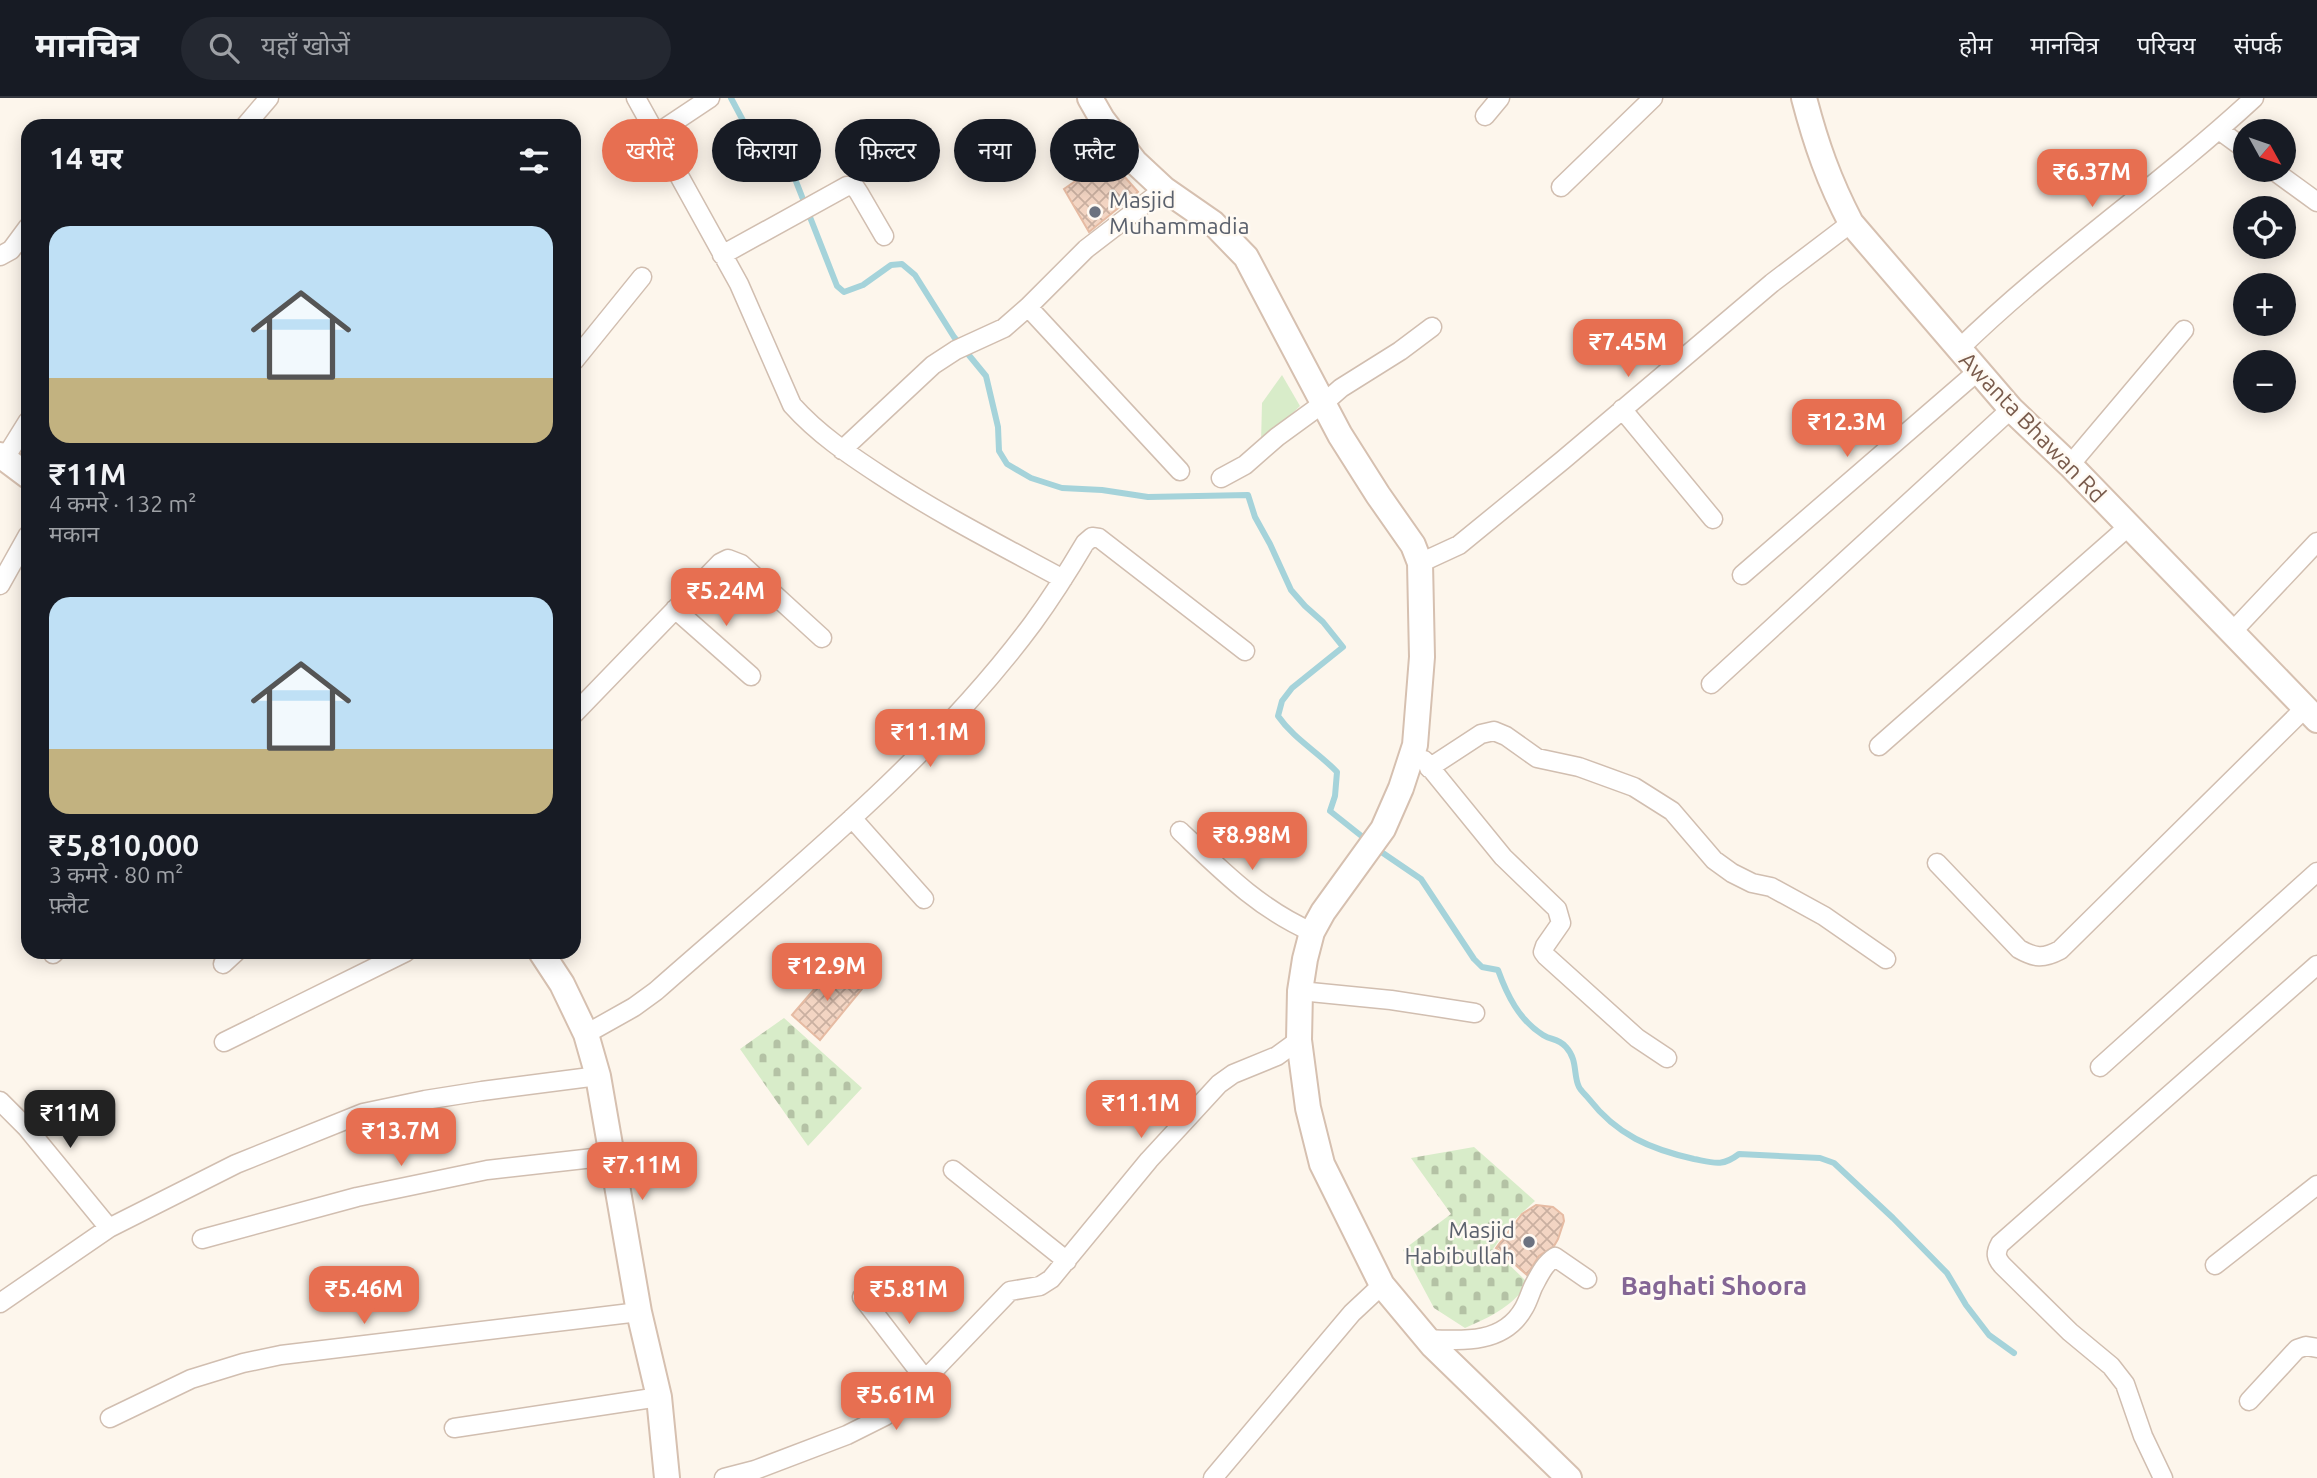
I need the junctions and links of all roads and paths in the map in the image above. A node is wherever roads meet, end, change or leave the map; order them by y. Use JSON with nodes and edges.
{"nodes":[{"id":1,"x":269,"y":98,"type":"edge"},
{"id":2,"x":636,"y":98,"type":"edge"},
{"id":3,"x":710,"y":98,"type":"edge"},
{"id":4,"x":1090,"y":98,"type":"edge"},
{"id":5,"x":1500,"y":98,"type":"edge"},
{"id":6,"x":1653,"y":98,"type":"edge"},
{"id":7,"x":1804,"y":98,"type":"edge"},
{"id":8,"x":2254,"y":98,"type":"edge"},
{"id":9,"x":1485,"y":116,"type":"dead end"},
{"id":10,"x":251,"y":119,"type":"edge"},
{"id":11,"x":648,"y":119,"type":"edge"},
{"id":12,"x":678,"y":119,"type":"edge"},
{"id":13,"x":2219,"y":130,"type":"junction"},
{"id":14,"x":2233,"y":140,"type":"edge"},
{"id":15,"x":683,"y":182,"type":"edge"},
{"id":16,"x":2290,"y":182,"type":"edge"},
{"id":17,"x":1562,"y":187,"type":"dead end"},
{"id":18,"x":1164,"y":189,"type":"junction"},
{"id":19,"x":2317,"y":202,"type":"edge"},
{"id":20,"x":1851,"y":223,"type":"junction"},
{"id":21,"x":21,"y":236,"type":"edge"},
{"id":22,"x":884,"y":236,"type":"dead end"},
{"id":23,"x":723,"y":255,"type":"junction"},
{"id":24,"x":0,"y":256,"type":"edge"},
{"id":25,"x":642,"y":277,"type":"dead end"},
{"id":26,"x":1028,"y":307,"type":"junction"},
{"id":27,"x":1433,"y":327,"type":"dead end"},
{"id":28,"x":2184,"y":330,"type":"dead end"},
{"id":29,"x":1958,"y":350,"type":"junction"},
{"id":30,"x":581,"y":352,"type":"edge"},
{"id":31,"x":1978,"y":371,"type":"junction"},
{"id":32,"x":1325,"y":402,"type":"junction"},
{"id":33,"x":1622,"y":409,"type":"junction"},
{"id":34,"x":2011,"y":409,"type":"junction"},
{"id":35,"x":21,"y":431,"type":"edge"},
{"id":36,"x":842,"y":450,"type":"junction"},
{"id":37,"x":2,"y":457,"type":"edge"},
{"id":38,"x":2070,"y":465,"type":"junction"},
{"id":39,"x":21,"y":471,"type":"edge"},
{"id":40,"x":1180,"y":471,"type":"dead end"},
{"id":41,"x":1221,"y":478,"type":"dead end"},
{"id":42,"x":1713,"y":519,"type":"dead end"},
{"id":43,"x":2129,"y":526,"type":"junction"},
{"id":44,"x":2317,"y":542,"type":"edge"},
{"id":45,"x":21,"y":547,"type":"edge"},
{"id":46,"x":1420,"y":563,"type":"junction"},
{"id":47,"x":1742,"y":575,"type":"dead end"},
{"id":48,"x":1063,"y":579,"type":"junction"},
{"id":49,"x":0,"y":584,"type":"edge"},
{"id":50,"x":675,"y":609,"type":"junction"},
{"id":51,"x":2232,"y":632,"type":"junction"},
{"id":52,"x":822,"y":638,"type":"dead end"},
{"id":53,"x":1245,"y":651,"type":"dead end"},
{"id":54,"x":751,"y":676,"type":"dead end"},
{"id":55,"x":1712,"y":684,"type":"dead end"},
{"id":56,"x":581,"y":707,"type":"edge"},
{"id":57,"x":2311,"y":714,"type":"edge"},
{"id":58,"x":1415,"y":745,"type":"junction"},
{"id":59,"x":1879,"y":746,"type":"dead end"},
{"id":60,"x":1429,"y":768,"type":"junction"},
{"id":61,"x":852,"y":818,"type":"junction"},
{"id":62,"x":1180,"y":831,"type":"dead end"},
{"id":63,"x":1937,"y":863,"type":"dead end"},
{"id":64,"x":2317,"y":872,"type":"edge"},
{"id":65,"x":925,"y":899,"type":"dead end"},
{"id":66,"x":1312,"y":932,"type":"junction"},
{"id":67,"x":392,"y":959,"type":"edge"},
{"id":68,"x":546,"y":959,"type":"edge"},
{"id":69,"x":1886,"y":959,"type":"dead end"},
{"id":70,"x":2317,"y":965,"type":"edge"},
{"id":71,"x":1300,"y":991,"type":"junction"},
{"id":72,"x":1475,"y":1013,"type":"dead end"},
{"id":73,"x":586,"y":1034,"type":"junction"},
{"id":74,"x":1299,"y":1040,"type":"junction"},
{"id":75,"x":224,"y":1042,"type":"dead end"},
{"id":76,"x":1667,"y":1058,"type":"dead end"},
{"id":77,"x":2100,"y":1067,"type":"dead end"},
{"id":78,"x":598,"y":1076,"type":"junction"},
{"id":79,"x":0,"y":1101,"type":"edge"},
{"id":80,"x":611,"y":1156,"type":"junction"},
{"id":81,"x":953,"y":1170,"type":"dead end"},
{"id":82,"x":2317,"y":1185,"type":"edge"},
{"id":83,"x":109,"y":1228,"type":"junction"},
{"id":84,"x":202,"y":1239,"type":"dead end"},
{"id":85,"x":1067,"y":1261,"type":"junction"},
{"id":86,"x":2215,"y":1265,"type":"dead end"},
{"id":87,"x":1587,"y":1279,"type":"dead end"},
{"id":88,"x":1382,"y":1285,"type":"junction"},
{"id":89,"x":862,"y":1297,"type":"dead end"},
{"id":90,"x":0,"y":1303,"type":"edge"},
{"id":91,"x":639,"y":1312,"type":"junction"},
{"id":92,"x":1427,"y":1339,"type":"junction"},
{"id":93,"x":2317,"y":1348,"type":"edge"},
{"id":94,"x":925,"y":1379,"type":"junction"},
{"id":95,"x":660,"y":1397,"type":"junction"},
{"id":96,"x":2249,"y":1401,"type":"dead end"},
{"id":97,"x":110,"y":1418,"type":"dead end"},
{"id":98,"x":454,"y":1428,"type":"dead end"},
{"id":99,"x":667,"y":1478,"type":"edge"},
{"id":100,"x":724,"y":1478,"type":"edge"},
{"id":101,"x":1213,"y":1478,"type":"edge"},
{"id":102,"x":1569,"y":1478,"type":"edge"},
{"id":103,"x":2163,"y":1478,"type":"edge"}],
"edges":[{"from":1,"to":10,"type":"street"},
{"from":2,"to":11,"type":"street"},
{"from":3,"to":12,"type":"street"},
{"from":4,"to":18,"type":"street"},
{"from":5,"to":9,"type":"street"},
{"from":6,"to":17,"type":"street"},
{"from":7,"to":20,"type":"street","name":"Awanta Bhawan Rd"},
{"from":8,"to":13,"type":"street"},
{"from":13,"to":14,"type":"street"},
{"from":13,"to":29,"type":"street"},
{"from":15,"to":23,"type":"street"},
{"from":16,"to":19,"type":"street"},
{"from":18,"to":26,"type":"street"},
{"from":18,"to":32,"type":"street"},
{"from":20,"to":29,"type":"street","name":"Awanta Bhawan Rd"},
{"from":20,"to":33,"type":"street"},
{"from":21,"to":24,"type":"street"},
{"from":22,"to":23,"type":"street"},
{"from":23,"to":36,"type":"street"},
{"from":25,"to":30,"type":"street"},
{"from":26,"to":36,"type":"street"},
{"from":26,"to":40,"type":"street"},
{"from":27,"to":32,"type":"street"},
{"from":28,"to":38,"type":"street"},
{"from":29,"to":31,"type":"street","name":"Awanta Bhawan Rd"},
{"from":31,"to":34,"type":"street","name":"Awanta Bhawan Rd"},
{"from":31,"to":47,"type":"street"},
{"from":32,"to":41,"type":"street"},
{"from":32,"to":46,"type":"street"},
{"from":33,"to":42,"type":"street"},
{"from":33,"to":46,"type":"street"},
{"from":34,"to":38,"type":"street","name":"Awanta Bhawan Rd"},
{"from":34,"to":55,"type":"street"},
{"from":35,"to":37,"type":"street"},
{"from":36,"to":48,"type":"street"},
{"from":37,"to":39,"type":"street"},
{"from":38,"to":43,"type":"street","name":"Awanta Bhawan Rd"},
{"from":43,"to":51,"type":"street","name":"Awanta Bhawan Rd"},
{"from":43,"to":59,"type":"street"},
{"from":44,"to":51,"type":"street"},
{"from":45,"to":49,"type":"street"},
{"from":46,"to":58,"type":"street"},
{"from":48,"to":53,"type":"street"},
{"from":48,"to":61,"type":"street"},
{"from":50,"to":52,"type":"street"},
{"from":50,"to":54,"type":"street"},
{"from":50,"to":56,"type":"street"},
{"from":51,"to":57,"type":"street","name":"Awanta Bhawan Rd"},
{"from":57,"to":63,"type":"street"},
{"from":58,"to":60,"type":"street"},
{"from":58,"to":66,"type":"street"},
{"from":60,"to":69,"type":"street"},
{"from":60,"to":76,"type":"street"},
{"from":61,"to":65,"type":"street"},
{"from":61,"to":73,"type":"street"},
{"from":62,"to":66,"type":"street"},
{"from":64,"to":77,"type":"street"},
{"from":66,"to":71,"type":"street"},
{"from":67,"to":75,"type":"street"},
{"from":68,"to":73,"type":"street"},
{"from":70,"to":103,"type":"street"},
{"from":71,"to":72,"type":"street"},
{"from":71,"to":74,"type":"street"},
{"from":73,"to":78,"type":"street"},
{"from":74,"to":85,"type":"street"},
{"from":74,"to":88,"type":"street"},
{"from":78,"to":80,"type":"street"},
{"from":78,"to":83,"type":"street"},
{"from":79,"to":83,"type":"street"},
{"from":80,"to":84,"type":"street"},
{"from":80,"to":91,"type":"street"},
{"from":81,"to":85,"type":"street"},
{"from":82,"to":86,"type":"street"},
{"from":83,"to":90,"type":"street"},
{"from":85,"to":94,"type":"street"},
{"from":87,"to":92,"type":"street"},
{"from":88,"to":92,"type":"street"},
{"from":88,"to":101,"type":"street"},
{"from":89,"to":94,"type":"street"},
{"from":91,"to":95,"type":"street"},
{"from":91,"to":97,"type":"street"},
{"from":92,"to":102,"type":"street"},
{"from":93,"to":96,"type":"street"},
{"from":94,"to":100,"type":"street"},
{"from":95,"to":98,"type":"street"},
{"from":95,"to":99,"type":"street"}]}
